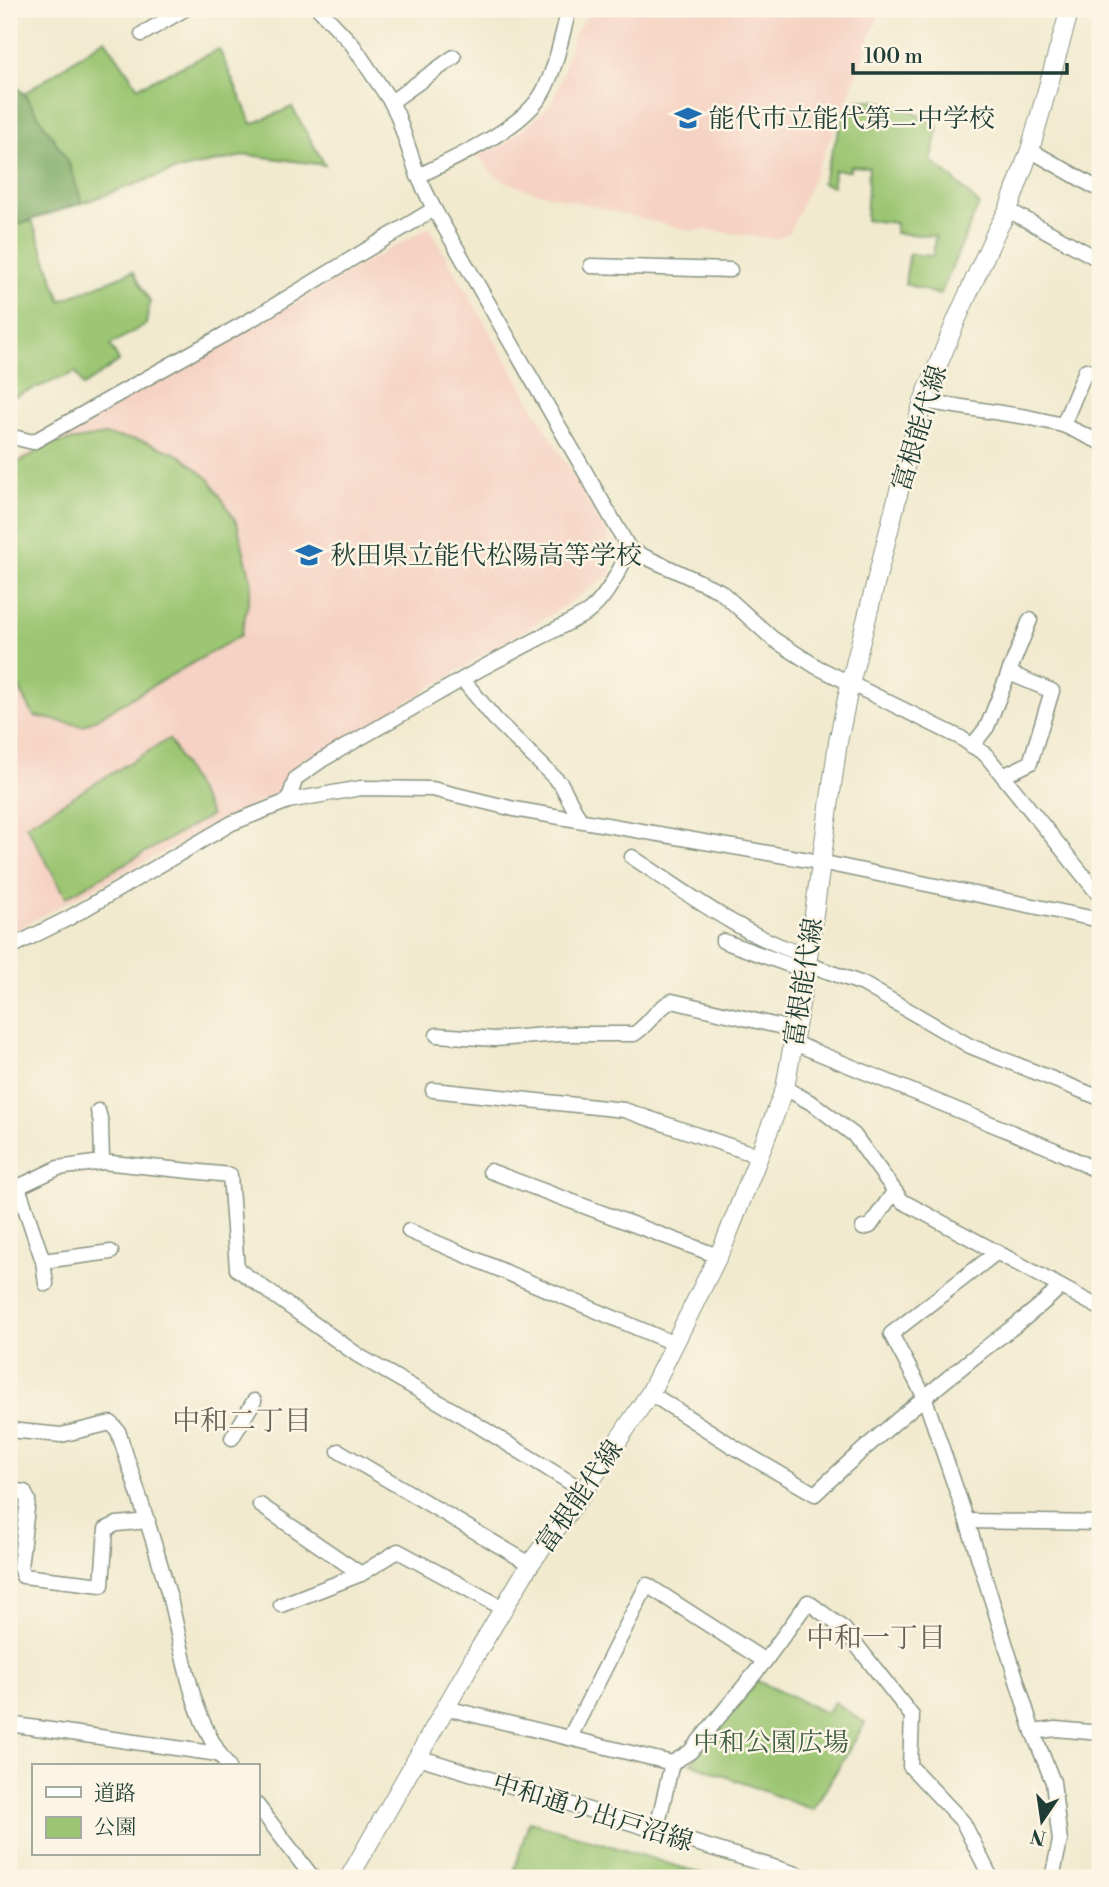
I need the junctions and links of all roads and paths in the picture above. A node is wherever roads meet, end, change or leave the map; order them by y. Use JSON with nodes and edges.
{"nodes":[{"id":1,"x":185,"y":9,"type":"edge"},
{"id":2,"x":319,"y":9,"type":"edge"},
{"id":3,"x":569,"y":9,"type":"edge"},
{"id":4,"x":1070,"y":9,"type":"edge"},
{"id":5,"x":142,"y":34,"type":"dead end"},
{"id":6,"x":454,"y":57,"type":"dead end"},
{"id":7,"x":391,"y":102,"type":"junction"},
{"id":8,"x":1030,"y":150,"type":"junction"},
{"id":9,"x":418,"y":176,"type":"junction"},
{"id":10,"x":1100,"y":190,"type":"edge"},
{"id":11,"x":435,"y":209,"type":"junction"},
{"id":12,"x":1008,"y":210,"type":"junction"},
{"id":13,"x":1100,"y":260,"type":"edge"},
{"id":14,"x":591,"y":266,"type":"dead end"},
{"id":15,"x":730,"y":270,"type":"dead end"},
{"id":16,"x":1100,"y":376,"type":"edge"},
{"id":17,"x":923,"y":401,"type":"junction"},
{"id":18,"x":1063,"y":425,"type":"junction"},
{"id":19,"x":9,"y":436,"type":"edge"},
{"id":20,"x":1100,"y":442,"type":"edge"},
{"id":21,"x":630,"y":550,"type":"junction"},
{"id":22,"x":1030,"y":620,"type":"dead end"},
{"id":23,"x":1009,"y":673,"type":"junction"},
{"id":24,"x":463,"y":680,"type":"junction"},
{"id":25,"x":850,"y":684,"type":"junction"},
{"id":26,"x":972,"y":746,"type":"junction"},
{"id":27,"x":1003,"y":776,"type":"junction"},
{"id":28,"x":288,"y":800,"type":"junction"},
{"id":29,"x":580,"y":820,"type":"junction"},
{"id":30,"x":632,"y":857,"type":"dead end"},
{"id":31,"x":820,"y":862,"type":"junction"},
{"id":32,"x":1097,"y":886,"type":"edge"},
{"id":33,"x":1100,"y":920,"type":"edge"},
{"id":34,"x":723,"y":941,"type":"dead end"},
{"id":35,"x":9,"y":948,"type":"edge"},
{"id":36,"x":807,"y":964,"type":"junction"},
{"id":37,"x":437,"y":1035,"type":"dead end"},
{"id":38,"x":795,"y":1036,"type":"junction"},
{"id":39,"x":785,"y":1088,"type":"junction"},
{"id":40,"x":433,"y":1090,"type":"dead end"},
{"id":41,"x":1100,"y":1098,"type":"edge"},
{"id":42,"x":98,"y":1111,"type":"dead end"},
{"id":43,"x":759,"y":1156,"type":"junction"},
{"id":44,"x":102,"y":1162,"type":"junction"},
{"id":45,"x":490,"y":1171,"type":"dead end"},
{"id":46,"x":1100,"y":1172,"type":"edge"},
{"id":47,"x":894,"y":1192,"type":"junction"},
{"id":48,"x":863,"y":1228,"type":"dead end"},
{"id":49,"x":409,"y":1231,"type":"dead end"},
{"id":50,"x":111,"y":1252,"type":"dead end"},
{"id":51,"x":996,"y":1253,"type":"junction"},
{"id":52,"x":718,"y":1256,"type":"junction"},
{"id":53,"x":43,"y":1261,"type":"junction"},
{"id":54,"x":46,"y":1284,"type":"dead end"},
{"id":55,"x":1060,"y":1287,"type":"junction"},
{"id":56,"x":1100,"y":1308,"type":"edge"},
{"id":57,"x":675,"y":1344,"type":"junction"},
{"id":58,"x":650,"y":1393,"type":"junction"},
{"id":59,"x":924,"y":1396,"type":"junction"},
{"id":60,"x":254,"y":1401,"type":"dead end"},
{"id":61,"x":9,"y":1430,"type":"edge"},
{"id":62,"x":232,"y":1438,"type":"dead end"},
{"id":63,"x":339,"y":1451,"type":"dead end"},
{"id":64,"x":9,"y":1490,"type":"edge"},
{"id":65,"x":584,"y":1491,"type":"junction"},
{"id":66,"x":260,"y":1505,"type":"dead end"},
{"id":67,"x":148,"y":1521,"type":"junction"},
{"id":68,"x":967,"y":1521,"type":"junction"},
{"id":69,"x":1100,"y":1523,"type":"edge"},
{"id":70,"x":530,"y":1564,"type":"junction"},
{"id":71,"x":361,"y":1574,"type":"junction"},
{"id":72,"x":281,"y":1605,"type":"dead end"},
{"id":73,"x":503,"y":1608,"type":"junction"},
{"id":74,"x":765,"y":1661,"type":"junction"},
{"id":75,"x":446,"y":1708,"type":"junction"},
{"id":76,"x":9,"y":1724,"type":"edge"},
{"id":77,"x":1033,"y":1732,"type":"junction"},
{"id":78,"x":1100,"y":1732,"type":"edge"},
{"id":79,"x":570,"y":1737,"type":"junction"},
{"id":80,"x":218,"y":1754,"type":"junction"},
{"id":81,"x":418,"y":1757,"type":"junction"},
{"id":82,"x":672,"y":1763,"type":"junction"},
{"id":83,"x":226,"y":1764,"type":"edge"},
{"id":84,"x":259,"y":1808,"type":"edge"},
{"id":85,"x":656,"y":1832,"type":"junction"},
{"id":86,"x":313,"y":1878,"type":"edge"},
{"id":87,"x":349,"y":1878,"type":"edge"},
{"id":88,"x":809,"y":1878,"type":"edge"},
{"id":89,"x":991,"y":1878,"type":"edge"},
{"id":90,"x":1052,"y":1878,"type":"edge"}],
"edges":[{"from":1,"to":5,"type":"street"},
{"from":2,"to":7,"type":"street"},
{"from":3,"to":9,"type":"street"},
{"from":4,"to":8,"type":"main road","name":"富根能代線"},
{"from":6,"to":7,"type":"street"},
{"from":7,"to":9,"type":"street"},
{"from":8,"to":10,"type":"street"},
{"from":8,"to":12,"type":"main road","name":"富根能代線"},
{"from":9,"to":11,"type":"street"},
{"from":11,"to":19,"type":"street"},
{"from":11,"to":21,"type":"street"},
{"from":12,"to":13,"type":"street"},
{"from":12,"to":17,"type":"main road","name":"富根能代線"},
{"from":14,"to":15,"type":"street"},
{"from":16,"to":18,"type":"street"},
{"from":17,"to":18,"type":"street"},
{"from":17,"to":25,"type":"main road","name":"富根能代線"},
{"from":18,"to":20,"type":"street"},
{"from":21,"to":24,"type":"street"},
{"from":21,"to":25,"type":"street"},
{"from":22,"to":23,"type":"street"},
{"from":23,"to":26,"type":"street"},
{"from":23,"to":27,"type":"street"},
{"from":24,"to":28,"type":"street"},
{"from":24,"to":29,"type":"street"},
{"from":25,"to":26,"type":"street"},
{"from":25,"to":31,"type":"main road","name":"富根能代線"},
{"from":26,"to":27,"type":"street"},
{"from":27,"to":32,"type":"street"},
{"from":28,"to":29,"type":"street"},
{"from":28,"to":35,"type":"street"},
{"from":29,"to":31,"type":"street"},
{"from":30,"to":36,"type":"street"},
{"from":31,"to":33,"type":"street"},
{"from":31,"to":36,"type":"main road","name":"富根能代線"},
{"from":34,"to":36,"type":"street"},
{"from":36,"to":38,"type":"main road","name":"富根能代線"},
{"from":36,"to":41,"type":"street"},
{"from":37,"to":38,"type":"street"},
{"from":38,"to":39,"type":"main road","name":"富根能代線"},
{"from":38,"to":46,"type":"street"},
{"from":39,"to":43,"type":"main road","name":"富根能代線"},
{"from":39,"to":47,"type":"street"},
{"from":40,"to":43,"type":"street"},
{"from":42,"to":44,"type":"street"},
{"from":43,"to":52,"type":"main road","name":"富根能代線"},
{"from":44,"to":53,"type":"street"},
{"from":44,"to":65,"type":"street"},
{"from":45,"to":52,"type":"street"},
{"from":47,"to":48,"type":"street"},
{"from":47,"to":51,"type":"street"},
{"from":49,"to":57,"type":"street"},
{"from":50,"to":53,"type":"street"},
{"from":51,"to":55,"type":"street"},
{"from":51,"to":59,"type":"street"},
{"from":52,"to":57,"type":"main road","name":"富根能代線"},
{"from":53,"to":54,"type":"street"},
{"from":55,"to":56,"type":"street"},
{"from":55,"to":59,"type":"street"},
{"from":57,"to":58,"type":"main road","name":"富根能代線"},
{"from":58,"to":59,"type":"street"},
{"from":58,"to":65,"type":"main road","name":"富根能代線"},
{"from":59,"to":68,"type":"street"},
{"from":60,"to":62,"type":"street"},
{"from":61,"to":67,"type":"street"},
{"from":63,"to":70,"type":"street"},
{"from":64,"to":67,"type":"street"},
{"from":65,"to":70,"type":"main road","name":"富根能代線"},
{"from":66,"to":71,"type":"street"},
{"from":67,"to":80,"type":"street"},
{"from":68,"to":69,"type":"street"},
{"from":68,"to":77,"type":"street"},
{"from":70,"to":73,"type":"main road","name":"富根能代線"},
{"from":71,"to":72,"type":"street"},
{"from":71,"to":73,"type":"street"},
{"from":73,"to":75,"type":"main road","name":"富根能代線"},
{"from":74,"to":79,"type":"street"},
{"from":74,"to":82,"type":"street"},
{"from":74,"to":89,"type":"street"},
{"from":75,"to":79,"type":"street"},
{"from":75,"to":81,"type":"main road","name":"富根能代線"},
{"from":76,"to":80,"type":"street"},
{"from":77,"to":78,"type":"street"},
{"from":77,"to":90,"type":"street"},
{"from":79,"to":82,"type":"street"},
{"from":80,"to":83,"type":"street"},
{"from":81,"to":85,"type":"street","name":"中和通り出戸沼線"},
{"from":81,"to":87,"type":"main road","name":"富根能代線"},
{"from":82,"to":85,"type":"street"},
{"from":84,"to":86,"type":"street"},
{"from":85,"to":88,"type":"street","name":"中和通り出戸沼線"}]}
